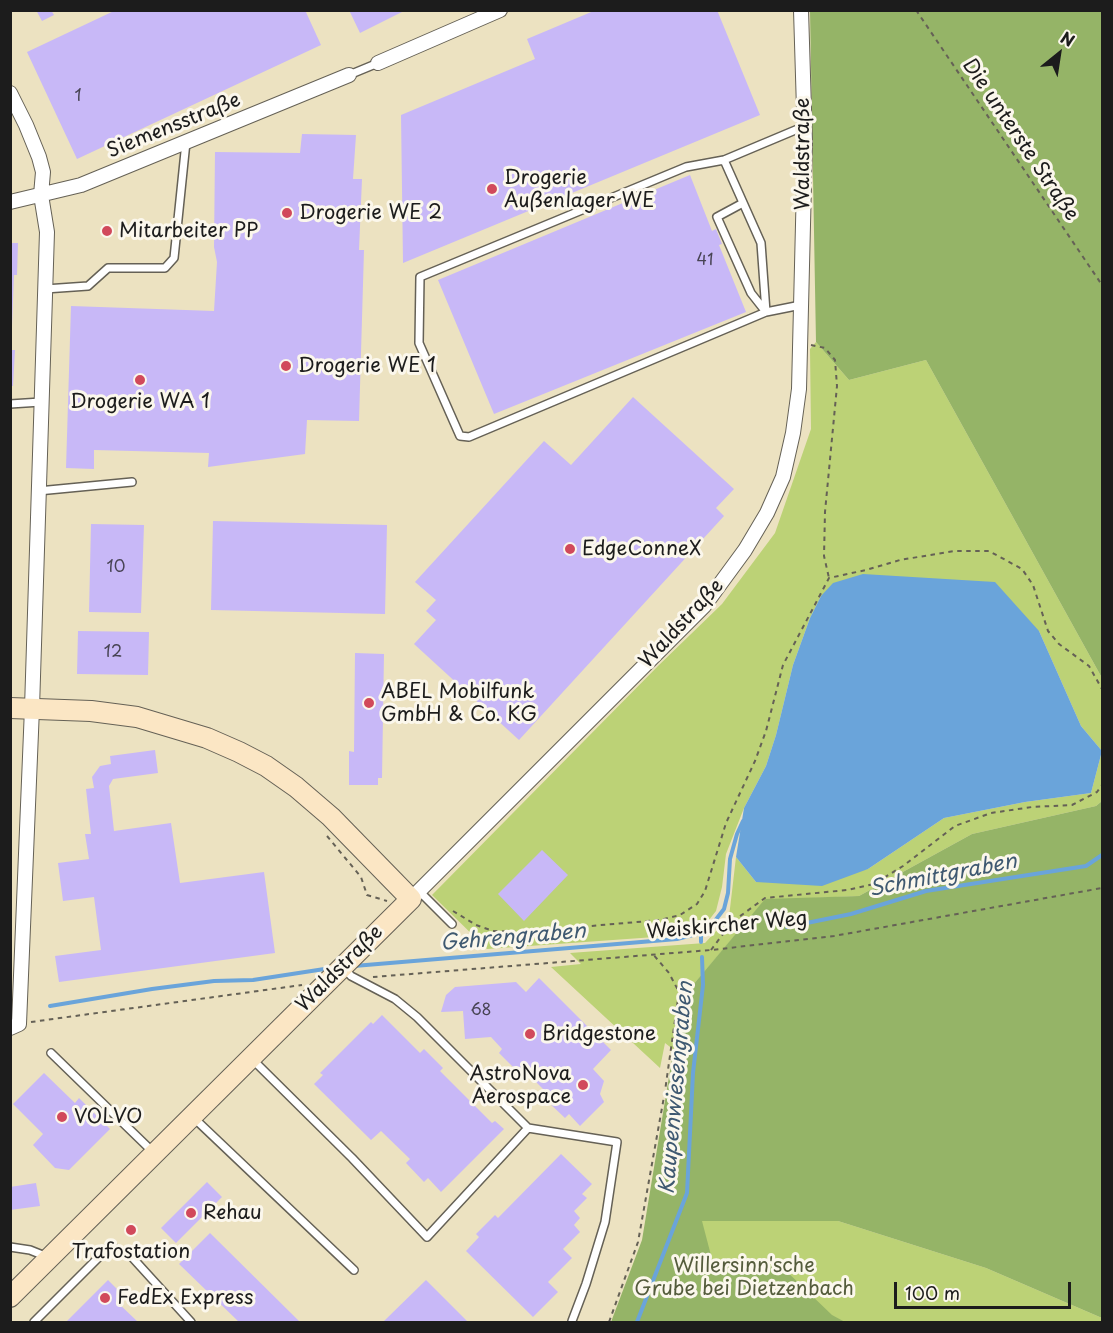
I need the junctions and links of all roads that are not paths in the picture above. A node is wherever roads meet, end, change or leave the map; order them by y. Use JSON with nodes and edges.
{"nodes":[{"id":1,"x":500,"y":10,"type":"edge"},
{"id":2,"x":801,"y":10,"type":"edge"},
{"id":3,"x":378,"y":63,"type":"joint"},
{"id":4,"x":349,"y":75,"type":"joint"},
{"id":5,"x":10,"y":93,"type":"edge"},
{"id":6,"x":805,"y":126,"type":"junction"},
{"id":7,"x":186,"y":141,"type":"junction"},
{"id":8,"x":724,"y":160,"type":"junction"},
{"id":9,"x":41,"y":195,"type":"junction"},
{"id":10,"x":10,"y":202,"type":"edge"},
{"id":11,"x":743,"y":203,"type":"junction"},
{"id":12,"x":45,"y":289,"type":"junction"},
{"id":13,"x":801,"y":304,"type":"junction"},
{"id":14,"x":766,"y":312,"type":"junction"},
{"id":15,"x":41,"y":402,"type":"junction"},
{"id":16,"x":10,"y":404,"type":"edge"},
{"id":17,"x":132,"y":482,"type":"dead end"},
{"id":18,"x":38,"y":491,"type":"junction"},
{"id":19,"x":10,"y":708,"type":"edge"},
{"id":20,"x":32,"y":708,"type":"junction"},
{"id":21,"x":409,"y":901,"type":"junction"},
{"id":22,"x":452,"y":924,"type":"dead end"},
{"id":23,"x":344,"y":970,"type":"junction"},
{"id":24,"x":15,"y":1026,"type":"edge"},
{"id":25,"x":51,"y":1053,"type":"dead end"},
{"id":26,"x":251,"y":1058,"type":"junction"},
{"id":27,"x":193,"y":1116,"type":"junction"},
{"id":28,"x":528,"y":1128,"type":"junction"},
{"id":29,"x":155,"y":1154,"type":"junction"},
{"id":30,"x":10,"y":1247,"type":"edge"},
{"id":31,"x":46,"y":1261,"type":"junction"},
{"id":32,"x":354,"y":1270,"type":"dead end"},
{"id":33,"x":10,"y":1297,"type":"edge"},
{"id":34,"x":572,"y":1321,"type":"edge"},
{"id":35,"x":34,"y":1323,"type":"edge"},
{"id":36,"x":191,"y":1323,"type":"edge"}],
"edges":[{"from":1,"to":3,"type":"street"},
{"from":2,"to":6,"type":"street","name":"Waldstraße"},
{"from":3,"to":4,"type":"lane"},
{"from":4,"to":7,"type":"street","name":"Siemensstraße"},
{"from":5,"to":9,"type":"street"},
{"from":6,"to":8,"type":"lane"},
{"from":6,"to":13,"type":"street","name":"Waldstraße"},
{"from":7,"to":9,"type":"street","name":"Siemensstraße"},
{"from":7,"to":12,"type":"lane"},
{"from":8,"to":11,"type":"lane"},
{"from":8,"to":14,"type":"lane"},
{"from":9,"to":10,"type":"street","name":"Siemensstraße"},
{"from":9,"to":12,"type":"street"},
{"from":11,"to":14,"type":"lane"},
{"from":11,"to":14,"type":"lane"},
{"from":12,"to":15,"type":"street"},
{"from":13,"to":14,"type":"lane"},
{"from":13,"to":21,"type":"street","name":"Waldstraße"},
{"from":15,"to":16,"type":"lane"},
{"from":15,"to":18,"type":"street"},
{"from":17,"to":18,"type":"lane"},
{"from":18,"to":20,"type":"street"},
{"from":19,"to":20,"type":"street"},
{"from":20,"to":21,"type":"street"},
{"from":20,"to":24,"type":"street"},
{"from":21,"to":22,"type":"lane"},
{"from":21,"to":23,"type":"street","name":"Waldstraße"},
{"from":23,"to":26,"type":"street","name":"Waldstraße"},
{"from":23,"to":28,"type":"lane"},
{"from":25,"to":29,"type":"lane"},
{"from":26,"to":27,"type":"street","name":"Waldstraße"},
{"from":26,"to":28,"type":"lane"},
{"from":27,"to":29,"type":"street","name":"Waldstraße"},
{"from":27,"to":32,"type":"lane"},
{"from":28,"to":34,"type":"lane"},
{"from":29,"to":31,"type":"street","name":"Waldstraße"},
{"from":30,"to":31,"type":"lane"},
{"from":31,"to":33,"type":"street","name":"Waldstraße"},
{"from":35,"to":36,"type":"lane"}]}
